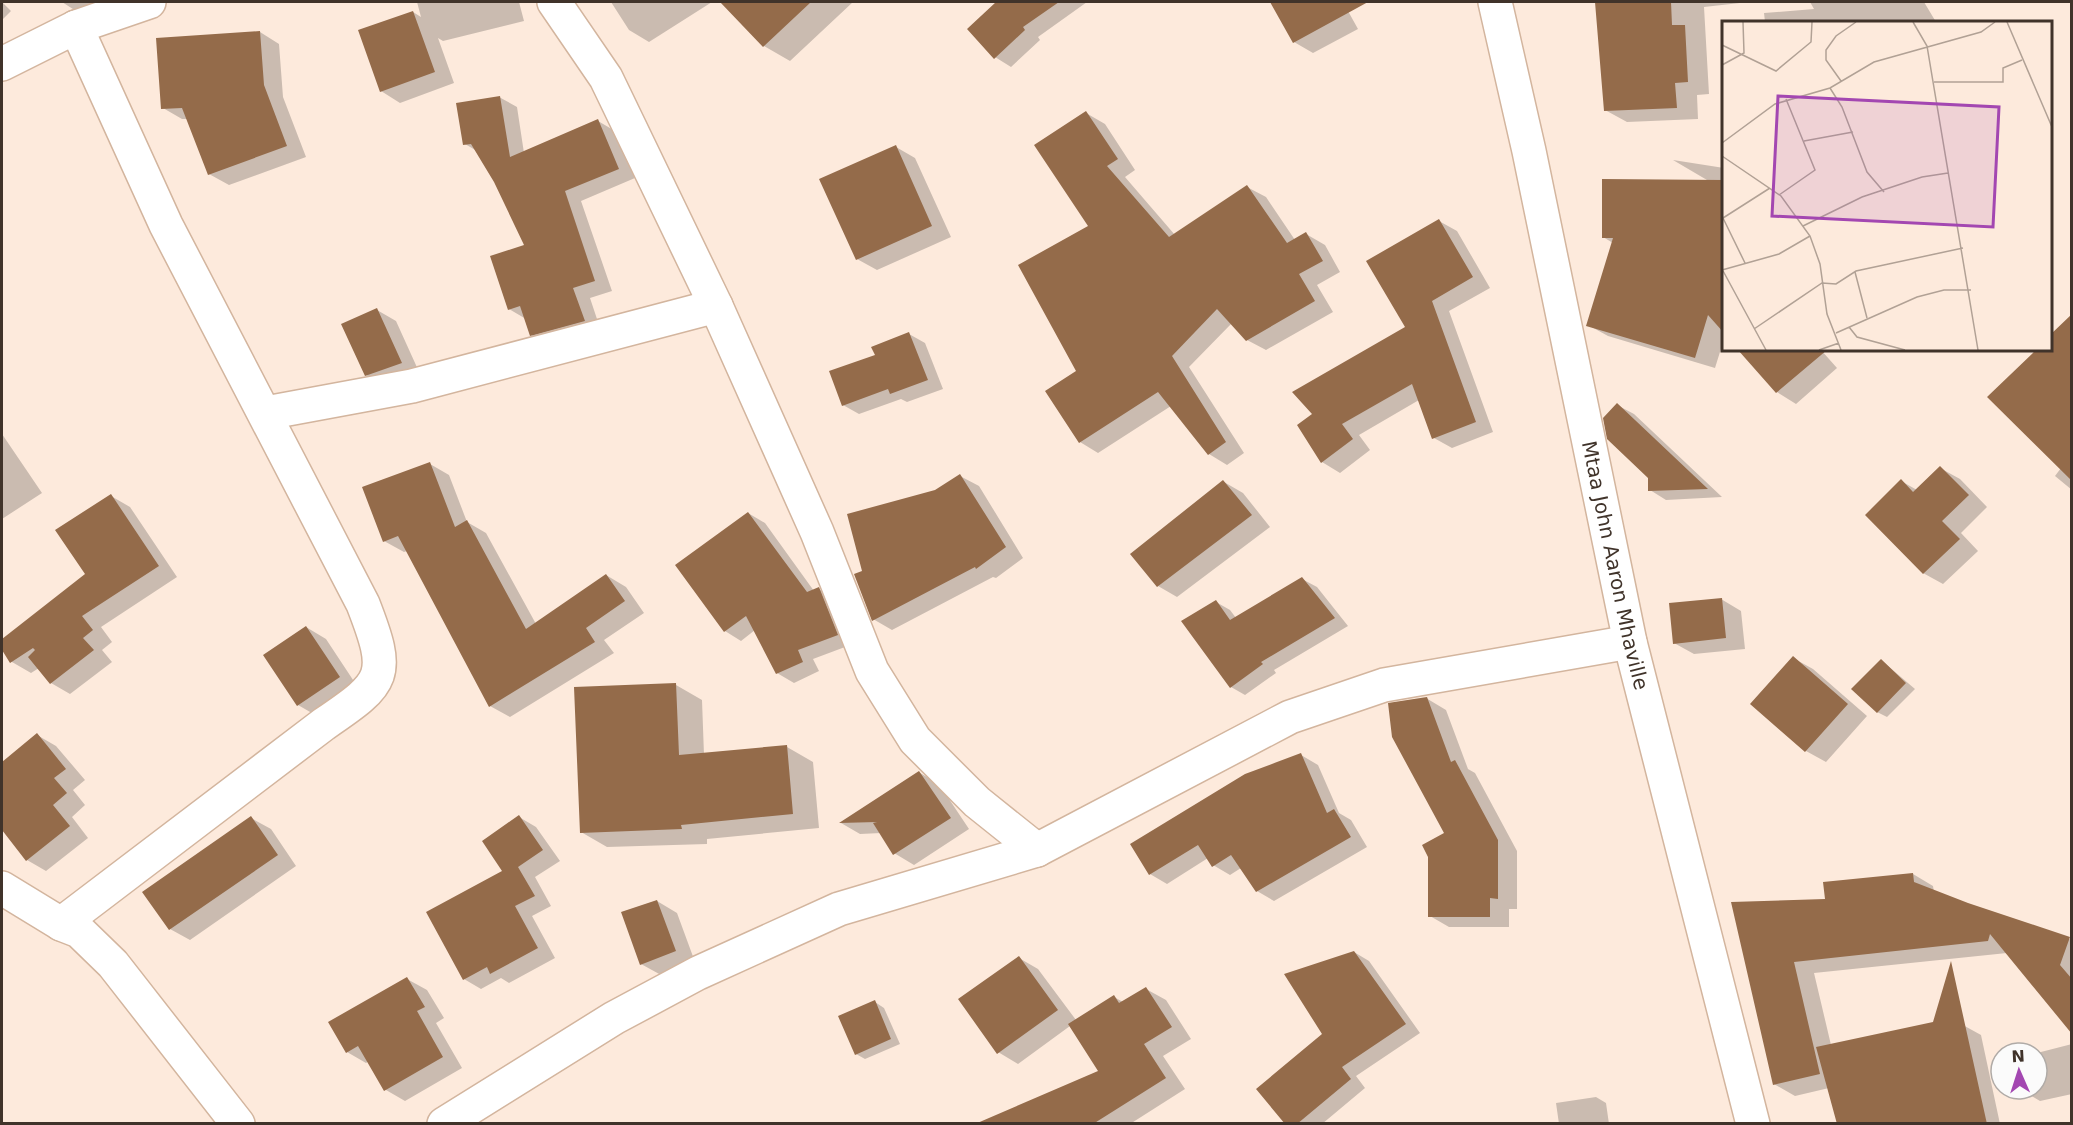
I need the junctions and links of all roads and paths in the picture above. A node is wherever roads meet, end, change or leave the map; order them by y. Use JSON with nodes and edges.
{"nodes":[{"id":1,"x":149,"y":2,"type":"edge"},
{"id":2,"x":554,"y":2,"type":"edge"},
{"id":3,"x":1495,"y":2,"type":"edge"},
{"id":4,"x":76,"y":27,"type":"junction"},
{"id":5,"x":2,"y":64,"type":"edge"},
{"id":6,"x":716,"y":306,"type":"junction"},
{"id":7,"x":266,"y":413,"type":"junction"},
{"id":8,"x":1630,"y":642,"type":"junction"},
{"id":9,"x":1037,"y":850,"type":"junction"},
{"id":10,"x":2,"y":888,"type":"edge"},
{"id":11,"x":61,"y":924,"type":"junction"},
{"id":12,"x":238,"y":1124,"type":"edge"},
{"id":13,"x":444,"y":1124,"type":"edge"},
{"id":14,"x":1753,"y":1124,"type":"edge"}],
"edges":[{"from":1,"to":4,"type":"street"},
{"from":2,"to":6,"type":"street"},
{"from":3,"to":8,"type":"street","name":"Mtaa John Aaron Mhaville"},
{"from":4,"to":5,"type":"street"},
{"from":4,"to":7,"type":"street"},
{"from":6,"to":7,"type":"street"},
{"from":6,"to":9,"type":"street"},
{"from":7,"to":11,"type":"street"},
{"from":8,"to":9,"type":"street"},
{"from":8,"to":14,"type":"street","name":"Mtaa John Aaron Mhaville"},
{"from":9,"to":13,"type":"street"},
{"from":10,"to":11,"type":"street"},
{"from":11,"to":12,"type":"street"}]}
